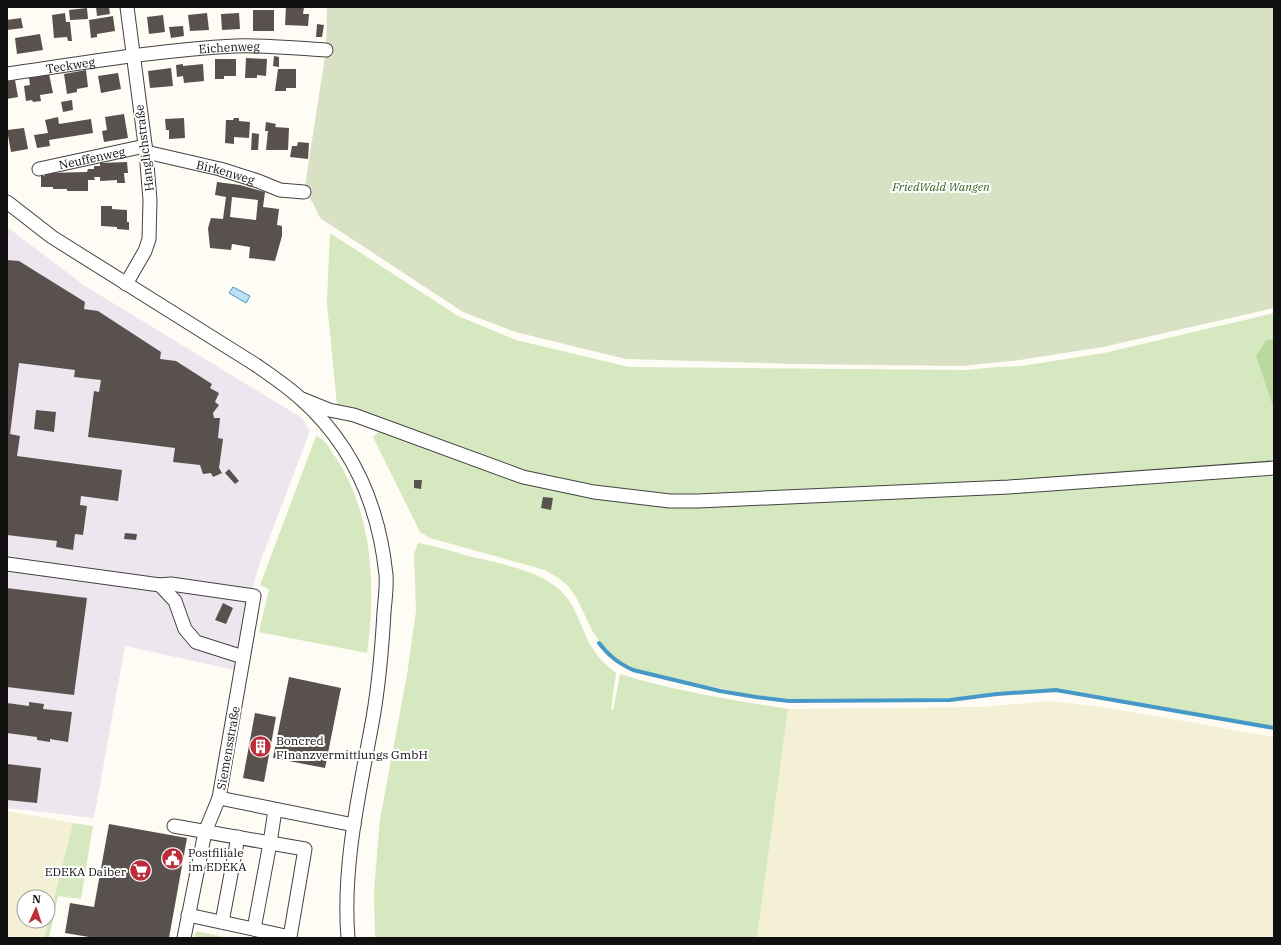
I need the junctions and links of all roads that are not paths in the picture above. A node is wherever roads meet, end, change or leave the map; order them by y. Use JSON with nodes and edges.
{"nodes":[{"id":1,"x":127,"y":7,"type":"edge"},
{"id":2,"x":326,"y":50,"type":"dead end"},
{"id":3,"x":133,"y":56,"type":"junction"},
{"id":4,"x":7,"y":74,"type":"edge"},
{"id":5,"x":146,"y":149,"type":"junction"},
{"id":6,"x":39,"y":169,"type":"dead end"},
{"id":7,"x":304,"y":192,"type":"dead end"},
{"id":8,"x":7,"y":202,"type":"edge"},
{"id":9,"x":126,"y":284,"type":"junction"},
{"id":10,"x":302,"y":399,"type":"junction"},
{"id":11,"x":1274,"y":468,"type":"edge"},
{"id":12,"x":7,"y":564,"type":"edge"},
{"id":13,"x":160,"y":585,"type":"junction"},
{"id":14,"x":244,"y":657,"type":"junction"},
{"id":15,"x":219,"y":798,"type":"junction"},
{"id":16,"x":275,"y":810,"type":"junction"},
{"id":17,"x":354,"y":825,"type":"junction"},
{"id":18,"x":174,"y":826,"type":"dead end"},
{"id":19,"x":205,"y":832,"type":"junction"},
{"id":20,"x":238,"y":837,"type":"junction"},
{"id":21,"x":270,"y":843,"type":"junction"},
{"id":22,"x":188,"y":915,"type":"junction"},
{"id":23,"x":222,"y":922,"type":"junction"},
{"id":24,"x":254,"y":929,"type":"junction"},
{"id":25,"x":184,"y":938,"type":"edge"},
{"id":26,"x":348,"y":938,"type":"edge"}],
"edges":[{"from":1,"to":3,"type":"street","name":"Hanglichstraße"},
{"from":2,"to":3,"type":"street","name":"Eichenweg"},
{"from":3,"to":4,"type":"street","name":"Teckweg"},
{"from":3,"to":5,"type":"street","name":"Hanglichstraße"},
{"from":5,"to":6,"type":"street","name":"Neuffenweg"},
{"from":5,"to":7,"type":"street","name":"Birkenweg"},
{"from":5,"to":9,"type":"street","name":"Hanglichstraße"},
{"from":8,"to":9,"type":"street"},
{"from":9,"to":10,"type":"street"},
{"from":10,"to":11,"type":"street"},
{"from":10,"to":17,"type":"street"},
{"from":12,"to":13,"type":"street","name":"Siemensstraße"},
{"from":13,"to":14,"type":"street"},
{"from":13,"to":14,"type":"street","name":"Siemensstraße"},
{"from":14,"to":15,"type":"street","name":"Siemensstraße"},
{"from":15,"to":16,"type":"street","name":"Siemensstraße"},
{"from":15,"to":19,"type":"street"},
{"from":16,"to":17,"type":"street","name":"Siemensstraße"},
{"from":16,"to":21,"type":"street"},
{"from":17,"to":26,"type":"street"},
{"from":18,"to":19,"type":"street"},
{"from":19,"to":20,"type":"street"},
{"from":19,"to":22,"type":"street"},
{"from":20,"to":21,"type":"street"},
{"from":20,"to":23,"type":"street"},
{"from":21,"to":24,"type":"street"},
{"from":21,"to":24,"type":"street"},
{"from":22,"to":23,"type":"street"},
{"from":22,"to":25,"type":"street"},
{"from":23,"to":24,"type":"street"}]}
